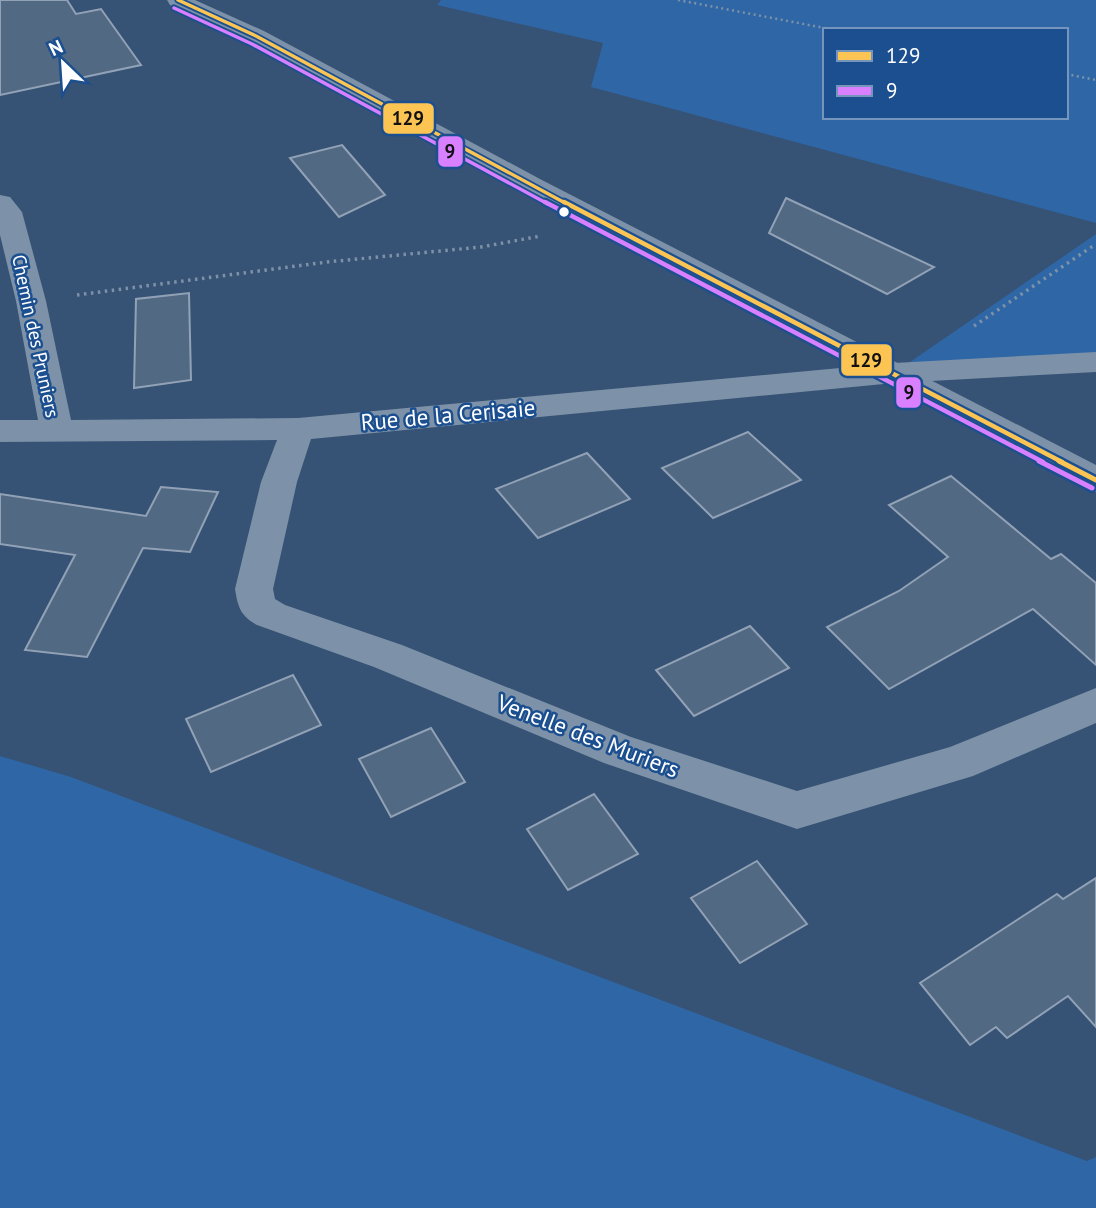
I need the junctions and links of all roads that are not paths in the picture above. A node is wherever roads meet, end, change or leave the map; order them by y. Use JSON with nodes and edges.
{"nodes":[{"id":1,"x":178,"y":0,"type":"edge"},
{"id":2,"x":0,"y":203,"type":"edge"},
{"id":3,"x":1096,"y":362,"type":"edge"},
{"id":4,"x":894,"y":373,"type":"junction"},
{"id":5,"x":298,"y":429,"type":"junction"},
{"id":6,"x":0,"y":431,"type":"edge"},
{"id":7,"x":57,"y":432,"type":"junction"},
{"id":8,"x":1096,"y":480,"type":"edge"},
{"id":9,"x":1096,"y":705,"type":"edge"}],
"edges":[{"from":1,"to":4,"type":"street"},
{"from":2,"to":7,"type":"street","name":"Chemin des Pruniers"},
{"from":3,"to":4,"type":"street","name":"Rue de la Cerisaie"},
{"from":4,"to":5,"type":"street","name":"Rue de la Cerisaie"},
{"from":4,"to":8,"type":"street"},
{"from":5,"to":7,"type":"street","name":"Rue de la Cerisaie"},
{"from":5,"to":9,"type":"street","name":"Venelle des Muriers"},
{"from":6,"to":7,"type":"street","name":"Rue de la Cerisaie"}]}
